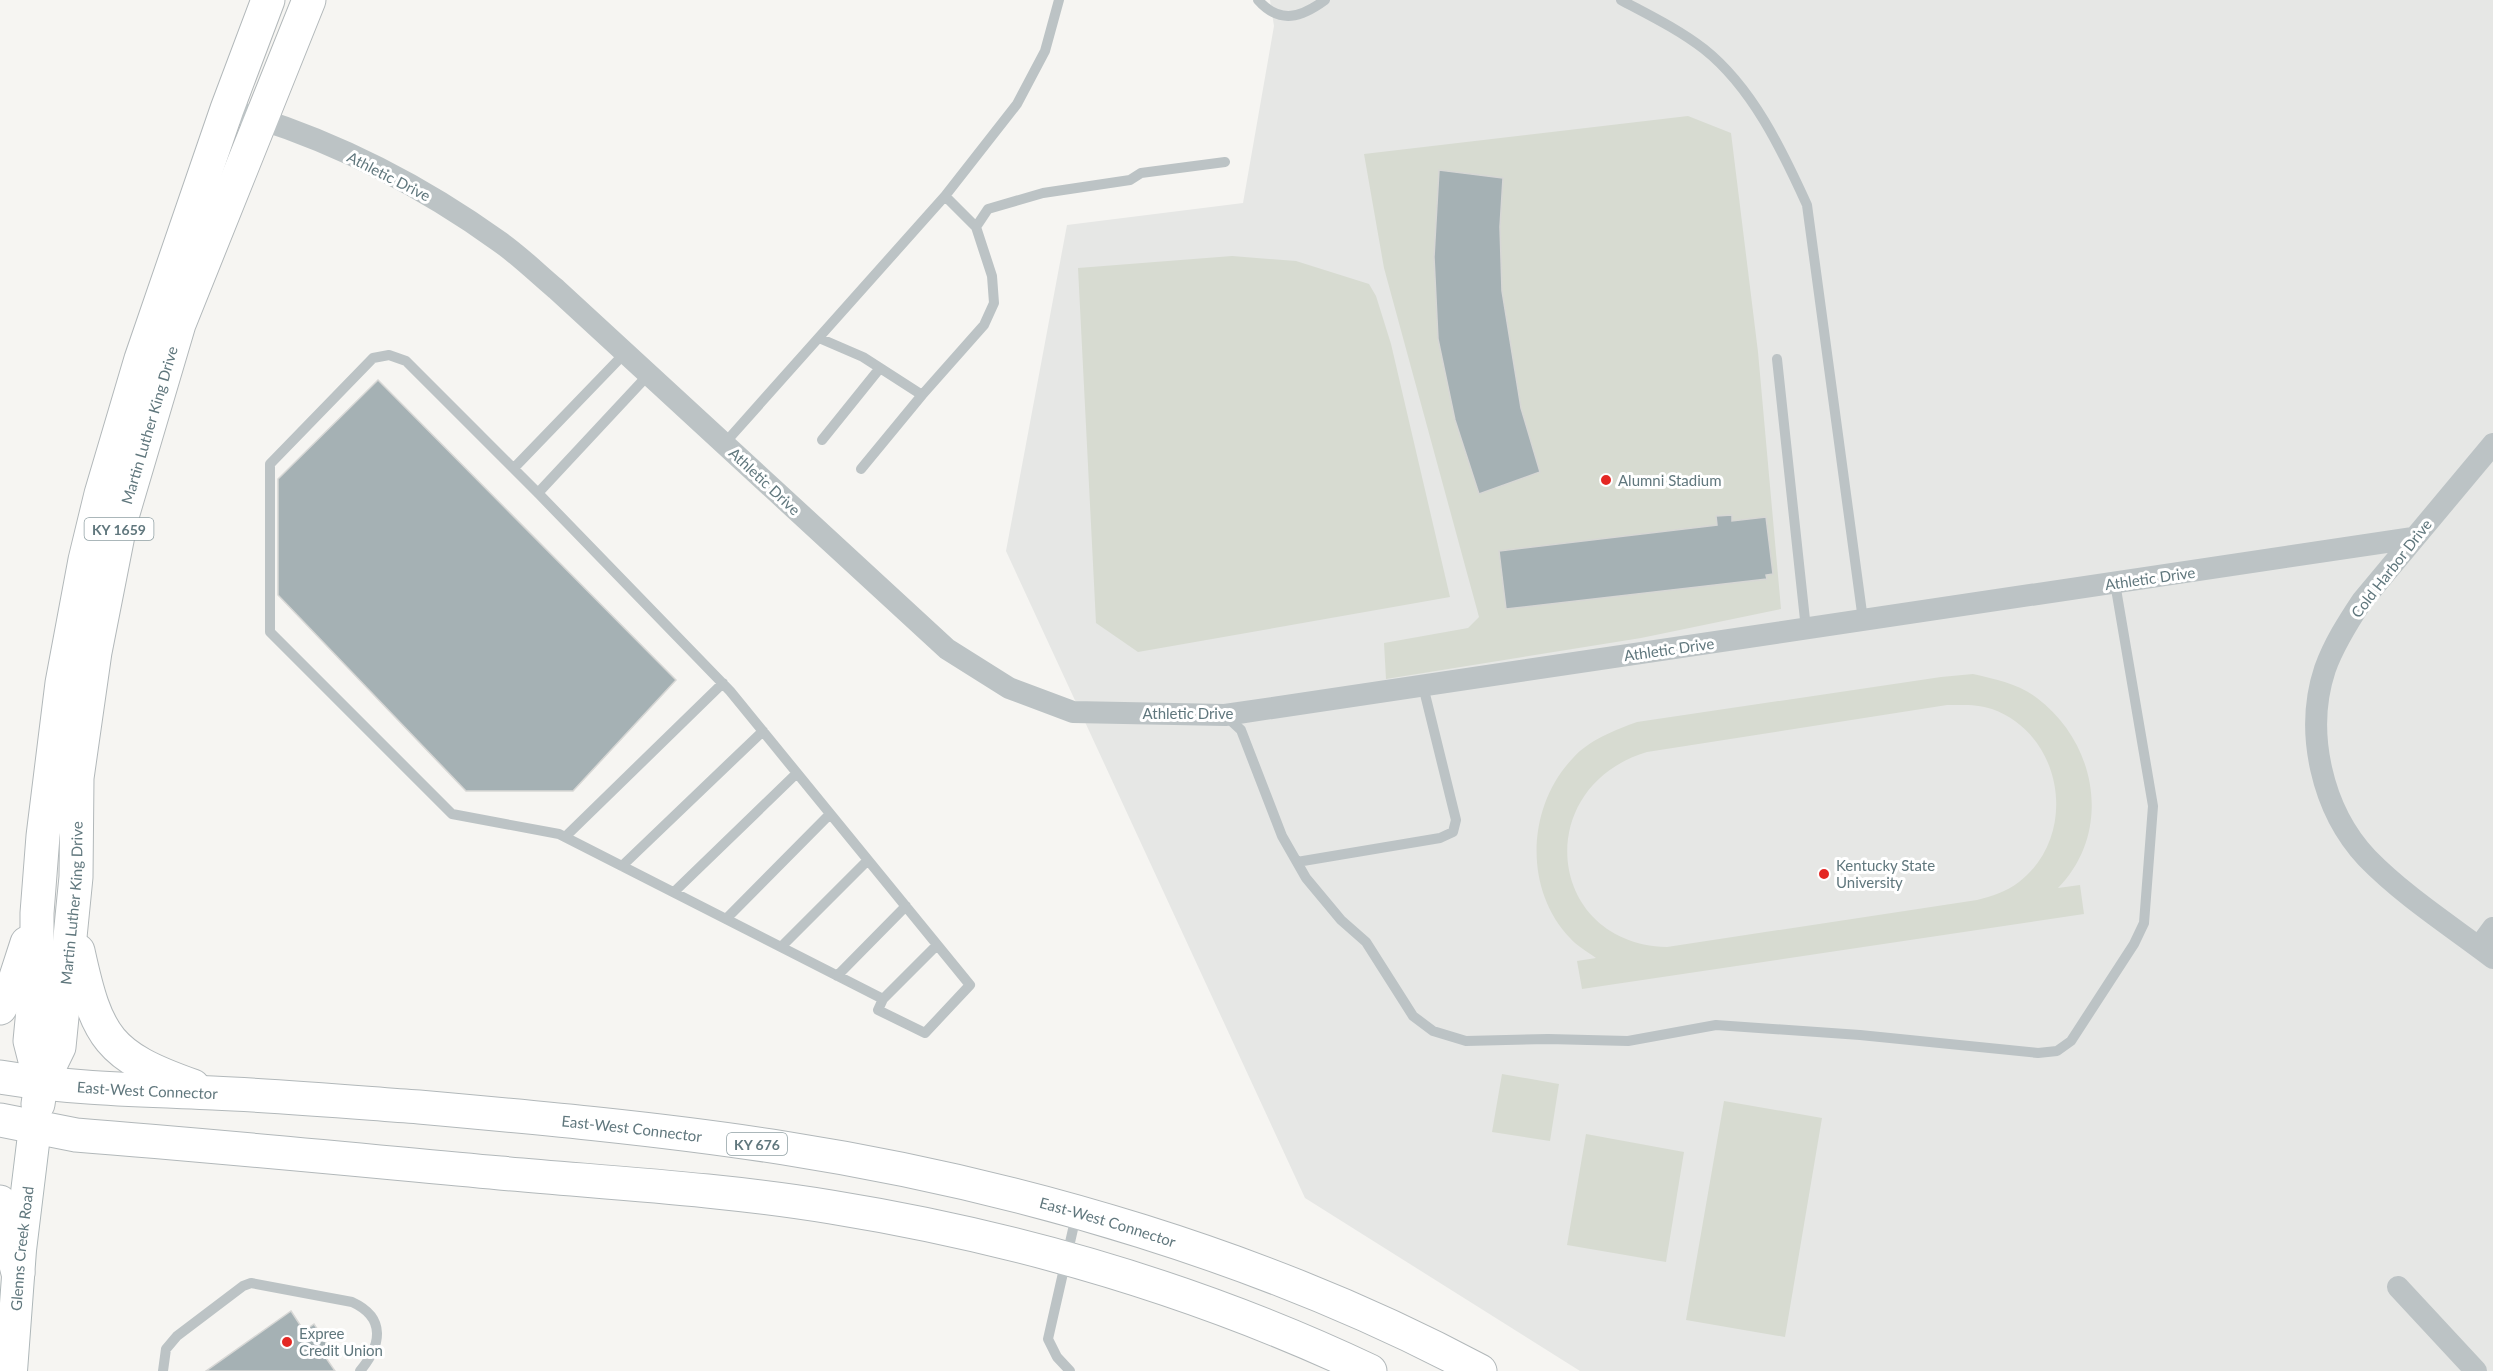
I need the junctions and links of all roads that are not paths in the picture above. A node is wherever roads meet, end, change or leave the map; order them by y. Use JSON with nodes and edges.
{"nodes":[{"id":1,"x":268,"y":0,"type":"edge"},
{"id":2,"x":309,"y":0,"type":"edge"},
{"id":3,"x":1059,"y":0,"type":"edge"},
{"id":4,"x":1258,"y":0,"type":"edge"},
{"id":5,"x":1325,"y":0,"type":"edge"},
{"id":6,"x":1621,"y":0,"type":"edge"},
{"id":7,"x":226,"y":109,"type":"junction"},
{"id":8,"x":264,"y":119,"type":"junction"},
{"id":9,"x":1225,"y":162,"type":"dead end"},
{"id":10,"x":945,"y":196,"type":"junction"},
{"id":11,"x":976,"y":227,"type":"junction"},
{"id":12,"x":819,"y":338,"type":"junction"},
{"id":13,"x":625,"y":353,"type":"junction"},
{"id":14,"x":1777,"y":359,"type":"dead end"},
{"id":15,"x":880,"y":368,"type":"junction"},
{"id":16,"x":649,"y":374,"type":"junction"},
{"id":17,"x":922,"y":395,"type":"junction"},
{"id":18,"x":822,"y":440,"type":"dead end"},
{"id":19,"x":724,"y":444,"type":"junction"},
{"id":20,"x":2493,"y":444,"type":"edge"},
{"id":21,"x":514,"y":468,"type":"junction"},
{"id":22,"x":861,"y":469,"type":"dead end"},
{"id":23,"x":538,"y":493,"type":"junction"},
{"id":24,"x":2413,"y":538,"type":"junction"},
{"id":25,"x":2115,"y":583,"type":"junction"},
{"id":26,"x":1863,"y":620,"type":"junction"},
{"id":27,"x":1806,"y":629,"type":"junction"},
{"id":28,"x":723,"y":683,"type":"junction"},
{"id":29,"x":1423,"y":686,"type":"junction"},
{"id":30,"x":1225,"y":716,"type":"junction"},
{"id":31,"x":763,"y":731,"type":"junction"},
{"id":32,"x":797,"y":773,"type":"junction"},
{"id":33,"x":830,"y":814,"type":"junction"},
{"id":34,"x":565,"y":837,"type":"junction"},
{"id":35,"x":868,"y":860,"type":"junction"},
{"id":36,"x":1297,"y":862,"type":"junction"},
{"id":37,"x":622,"y":866,"type":"junction"},
{"id":38,"x":674,"y":892,"type":"junction"},
{"id":39,"x":906,"y":906,"type":"junction"},
{"id":40,"x":37,"y":913,"type":"junction"},
{"id":41,"x":726,"y":919,"type":"junction"},
{"id":42,"x":72,"y":922,"type":"junction"},
{"id":43,"x":2493,"y":928,"type":"edge"},
{"id":44,"x":937,"y":945,"type":"junction"},
{"id":45,"x":781,"y":947,"type":"junction"},
{"id":46,"x":2486,"y":952,"type":"edge"},
{"id":47,"x":837,"y":976,"type":"junction"},
{"id":48,"x":883,"y":999,"type":"junction"},
{"id":49,"x":0,"y":1008,"type":"edge"},
{"id":50,"x":0,"y":1077,"type":"edge"},
{"id":51,"x":41,"y":1084,"type":"junction"},
{"id":52,"x":214,"y":1093,"type":"junction"},
{"id":53,"x":0,"y":1120,"type":"edge"},
{"id":54,"x":35,"y":1127,"type":"junction"},
{"id":55,"x":0,"y":1202,"type":"edge"},
{"id":56,"x":1077,"y":1213,"type":"junction"},
{"id":57,"x":1065,"y":1259,"type":"junction"},
{"id":58,"x":18,"y":1273,"type":"junction"},
{"id":59,"x":2398,"y":1287,"type":"dead end"},
{"id":60,"x":11,"y":1371,"type":"edge"},
{"id":61,"x":163,"y":1371,"type":"edge"},
{"id":62,"x":360,"y":1371,"type":"edge"},
{"id":63,"x":1070,"y":1371,"type":"edge"},
{"id":64,"x":1370,"y":1371,"type":"edge"},
{"id":65,"x":1480,"y":1371,"type":"edge"},
{"id":66,"x":2476,"y":1371,"type":"edge"}],
"edges":[{"from":1,"to":7,"type":"main road","name":"Martin Luther King Drive","number":"KY 1659"},
{"from":2,"to":8,"type":"main road","name":"Martin Luther King Drive","number":"KY 1659"},
{"from":3,"to":10,"type":"lane"},
{"from":4,"to":5,"type":"lane"},
{"from":6,"to":26,"type":"lane"},
{"from":7,"to":8,"type":"street","name":"Athletic Drive"},
{"from":7,"to":40,"type":"main road","name":"Martin Luther King Drive","number":"KY 1659"},
{"from":8,"to":13,"type":"street","name":"Athletic Drive"},
{"from":8,"to":42,"type":"main road","name":"Martin Luther King Drive","number":"KY 1659"},
{"from":9,"to":11,"type":"lane"},
{"from":10,"to":11,"type":"lane"},
{"from":10,"to":12,"type":"lane"},
{"from":11,"to":17,"type":"lane"},
{"from":12,"to":15,"type":"lane"},
{"from":12,"to":19,"type":"lane"},
{"from":13,"to":16,"type":"street","name":"Athletic Drive"},
{"from":13,"to":21,"type":"lane"},
{"from":14,"to":27,"type":"lane"},
{"from":15,"to":17,"type":"lane"},
{"from":15,"to":18,"type":"lane"},
{"from":16,"to":19,"type":"street","name":"Athletic Drive"},
{"from":16,"to":23,"type":"lane"},
{"from":17,"to":22,"type":"lane"},
{"from":19,"to":30,"type":"street","name":"Athletic Drive"},
{"from":20,"to":24,"type":"street","name":"Cold Harbor Drive"},
{"from":21,"to":23,"type":"lane"},
{"from":21,"to":34,"type":"lane"},
{"from":23,"to":28,"type":"lane"},
{"from":24,"to":25,"type":"street","name":"Athletic Drive"},
{"from":24,"to":46,"type":"street","name":"Cold Harbor Drive"},
{"from":25,"to":26,"type":"street","name":"Athletic Drive"},
{"from":25,"to":36,"type":"lane"},
{"from":26,"to":27,"type":"street","name":"Athletic Drive"},
{"from":27,"to":29,"type":"street","name":"Athletic Drive"},
{"from":28,"to":31,"type":"lane"},
{"from":28,"to":34,"type":"lane"},
{"from":29,"to":30,"type":"street","name":"Athletic Drive"},
{"from":29,"to":36,"type":"lane"},
{"from":30,"to":36,"type":"lane"},
{"from":31,"to":32,"type":"lane"},
{"from":31,"to":37,"type":"lane"},
{"from":32,"to":33,"type":"lane"},
{"from":32,"to":38,"type":"lane"},
{"from":33,"to":35,"type":"lane"},
{"from":33,"to":41,"type":"lane"},
{"from":34,"to":37,"type":"lane"},
{"from":35,"to":39,"type":"lane"},
{"from":35,"to":45,"type":"lane"},
{"from":37,"to":38,"type":"lane"},
{"from":38,"to":41,"type":"lane"},
{"from":39,"to":44,"type":"lane"},
{"from":39,"to":47,"type":"lane"},
{"from":40,"to":49,"type":"main road"},
{"from":40,"to":51,"type":"main road","name":"Martin Luther King Drive","number":"KY 1659"},
{"from":41,"to":45,"type":"lane"},
{"from":42,"to":51,"type":"main road","name":"Martin Luther King Drive","number":"KY 1659"},
{"from":42,"to":52,"type":"main road"},
{"from":43,"to":46,"type":"street"},
{"from":44,"to":48,"type":"lane"},
{"from":44,"to":48,"type":"lane"},
{"from":45,"to":47,"type":"lane"},
{"from":47,"to":48,"type":"lane"},
{"from":50,"to":51,"type":"main road","name":"East-West Connector","number":"KY 676"},
{"from":51,"to":52,"type":"main road","name":"East-West Connector","number":"KY 676"},
{"from":51,"to":54,"type":"main road","name":"Martin Luther King Drive","number":"KY 1659"},
{"from":52,"to":56,"type":"main road","name":"East-West Connector","number":"KY 676"},
{"from":53,"to":54,"type":"main road"},
{"from":54,"to":57,"type":"main road"},
{"from":54,"to":58,"type":"street","name":"Glenns Creek Road","number":"KY 1659"},
{"from":55,"to":58,"type":"main road"},
{"from":56,"to":57,"type":"lane"},
{"from":56,"to":65,"type":"main road","name":"East-West Connector","number":"KY 676"},
{"from":57,"to":63,"type":"lane"},
{"from":57,"to":64,"type":"main road"},
{"from":58,"to":60,"type":"street","name":"Glenns Creek Road","number":"KY 1659"},
{"from":59,"to":66,"type":"street"},
{"from":61,"to":62,"type":"lane"}]}
